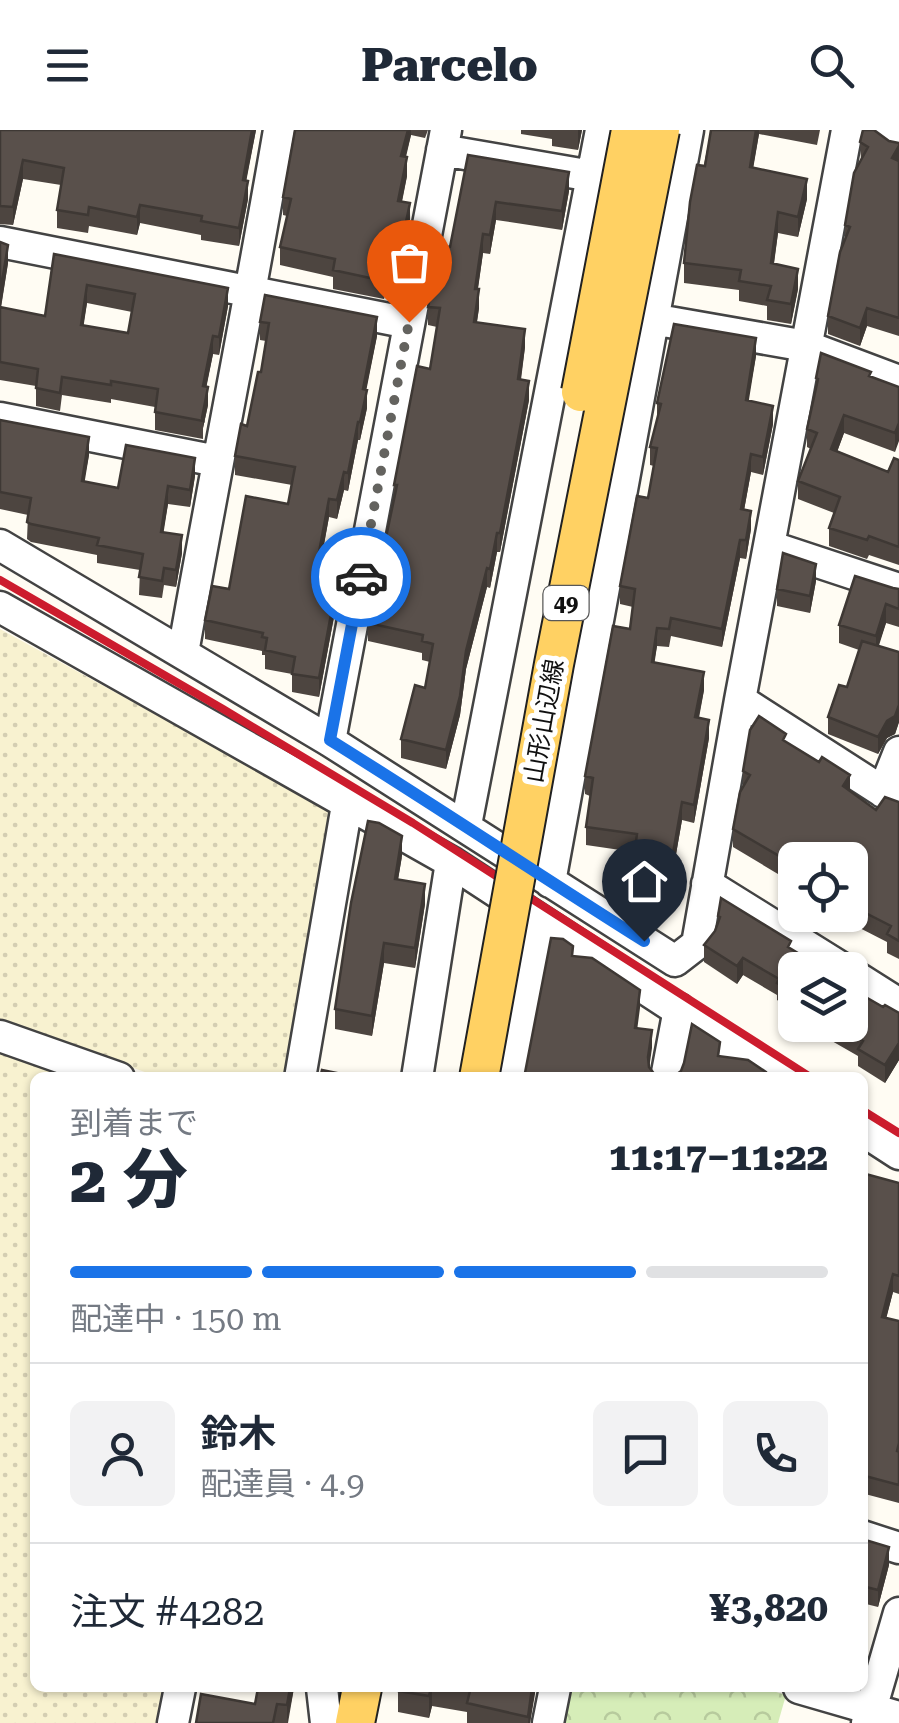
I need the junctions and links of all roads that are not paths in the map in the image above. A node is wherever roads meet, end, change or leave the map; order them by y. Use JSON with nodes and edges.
{"nodes":[{"id":1,"x":279,"y":130,"type":"edge"},
{"id":2,"x":601,"y":130,"type":"edge"},
{"id":3,"x":631,"y":130,"type":"edge"},
{"id":4,"x":660,"y":130,"type":"edge"},
{"id":5,"x":688,"y":130,"type":"edge"},
{"id":6,"x":846,"y":130,"type":"edge"},
{"id":7,"x":878,"y":130,"type":"edge"},
{"id":8,"x":444,"y":140,"type":"edge"},
{"id":9,"x":899,"y":143,"type":"edge"},
{"id":10,"x":592,"y":176,"type":"junction"},
{"id":11,"x":0,"y":242,"type":"edge"},
{"id":12,"x":251,"y":292,"type":"junction"},
{"id":13,"x":652,"y":320,"type":"junction"},
{"id":14,"x":409,"y":322,"type":"junction"},
{"id":15,"x":806,"y":346,"type":"junction"},
{"id":16,"x":899,"y":381,"type":"edge"},
{"id":17,"x":0,"y":418,"type":"edge"},
{"id":18,"x":217,"y":461,"type":"junction"},
{"id":19,"x":0,"y":545,"type":"edge"},
{"id":20,"x":769,"y":546,"type":"junction"},
{"id":21,"x":899,"y":589,"type":"edge"},
{"id":22,"x":0,"y":607,"type":"edge"},
{"id":23,"x":183,"y":653,"type":"junction"},
{"id":24,"x":740,"y":700,"type":"junction"},
{"id":25,"x":330,"y":740,"type":"junction"},
{"id":26,"x":899,"y":752,"type":"edge"},
{"id":27,"x":891,"y":797,"type":"edge"},
{"id":28,"x":348,"y":805,"type":"junction"},
{"id":29,"x":466,"y":826,"type":"junction"},
{"id":30,"x":451,"y":862,"type":"junction"},
{"id":31,"x":550,"y":882,"type":"junction"},
{"id":32,"x":706,"y":884,"type":"junction"},
{"id":33,"x":539,"y":921,"type":"junction"},
{"id":34,"x":815,"y":952,"type":"edge"},
{"id":35,"x":868,"y":985,"type":"edge"},
{"id":36,"x":899,"y":1004,"type":"edge"},
{"id":37,"x":679,"y":1009,"type":"junction"},
{"id":38,"x":0,"y":1036,"type":"edge"},
{"id":39,"x":103,"y":1072,"type":"edge"},
{"id":40,"x":301,"y":1072,"type":"edge"},
{"id":41,"x":418,"y":1072,"type":"edge"},
{"id":42,"x":455,"y":1072,"type":"edge"},
{"id":43,"x":479,"y":1072,"type":"edge"},
{"id":44,"x":510,"y":1072,"type":"edge"},
{"id":45,"x":667,"y":1072,"type":"edge"},
{"id":46,"x":773,"y":1072,"type":"edge"},
{"id":47,"x":868,"y":1134,"type":"edge"},
{"id":48,"x":899,"y":1154,"type":"edge"},
{"id":49,"x":868,"y":1538,"type":"edge"},
{"id":50,"x":899,"y":1548,"type":"edge"},
{"id":51,"x":899,"y":1613,"type":"edge"},
{"id":52,"x":179,"y":1692,"type":"edge"},
{"id":53,"x":323,"y":1692,"type":"edge"},
{"id":54,"x":335,"y":1692,"type":"edge"},
{"id":55,"x":361,"y":1692,"type":"edge"},
{"id":56,"x":376,"y":1692,"type":"edge"},
{"id":57,"x":553,"y":1692,"type":"edge"},
{"id":58,"x":810,"y":1692,"type":"edge"},
{"id":59,"x":879,"y":1716,"type":"edge"},
{"id":60,"x":174,"y":1723,"type":"edge"},
{"id":61,"x":328,"y":1723,"type":"edge"},
{"id":62,"x":357,"y":1723,"type":"edge"},
{"id":63,"x":548,"y":1723,"type":"edge"}],
"edges":[{"from":1,"to":12,"type":"street"},
{"from":2,"to":10,"type":"street"},
{"from":3,"to":42,"type":"main road","name":"山形山辺線","number":"49","bridge":true},
{"from":4,"to":43,"type":"main road","name":"山形山辺線","number":"49","bridge":true},
{"from":5,"to":13,"type":"street"},
{"from":6,"to":15,"type":"street"},
{"from":7,"to":9,"type":"street"},
{"from":8,"to":10,"type":"street"},
{"from":8,"to":14,"type":"street"},
{"from":10,"to":29,"type":"street"},
{"from":11,"to":12,"type":"street"},
{"from":12,"to":14,"type":"street"},
{"from":12,"to":18,"type":"street"},
{"from":13,"to":15,"type":"street"},
{"from":13,"to":31,"type":"street"},
{"from":14,"to":25,"type":"street"},
{"from":15,"to":16,"type":"street"},
{"from":15,"to":20,"type":"street"},
{"from":17,"to":18,"type":"street"},
{"from":18,"to":23,"type":"street"},
{"from":19,"to":23,"type":"street"},
{"from":20,"to":21,"type":"street"},
{"from":20,"to":24,"type":"street"},
{"from":22,"to":28,"type":"street"},
{"from":23,"to":25,"type":"street"},
{"from":24,"to":27,"type":"street"},
{"from":24,"to":32,"type":"street"},
{"from":25,"to":29,"type":"street"},
{"from":26,"to":27,"type":"street"},
{"from":28,"to":30,"type":"street"},
{"from":28,"to":40,"type":"street"},
{"from":29,"to":31,"type":"street"},
{"from":30,"to":33,"type":"street"},
{"from":30,"to":41,"type":"street"},
{"from":31,"to":32,"type":"street"},
{"from":32,"to":34,"type":"street"},
{"from":33,"to":37,"type":"street"},
{"from":33,"to":44,"type":"street"},
{"from":35,"to":36,"type":"street"},
{"from":37,"to":45,"type":"street"},
{"from":37,"to":46,"type":"street"},
{"from":38,"to":39,"type":"street"},
{"from":47,"to":48,"type":"street"},
{"from":49,"to":50,"type":"street"},
{"from":51,"to":59,"type":"street"},
{"from":52,"to":60,"type":"street"},
{"from":53,"to":61,"type":"street"},
{"from":54,"to":61,"type":"main road"},
{"from":55,"to":62,"type":"main road"},
{"from":56,"to":62,"type":"street"},
{"from":57,"to":63,"type":"street"},
{"from":58,"to":59,"type":"street"}]}
